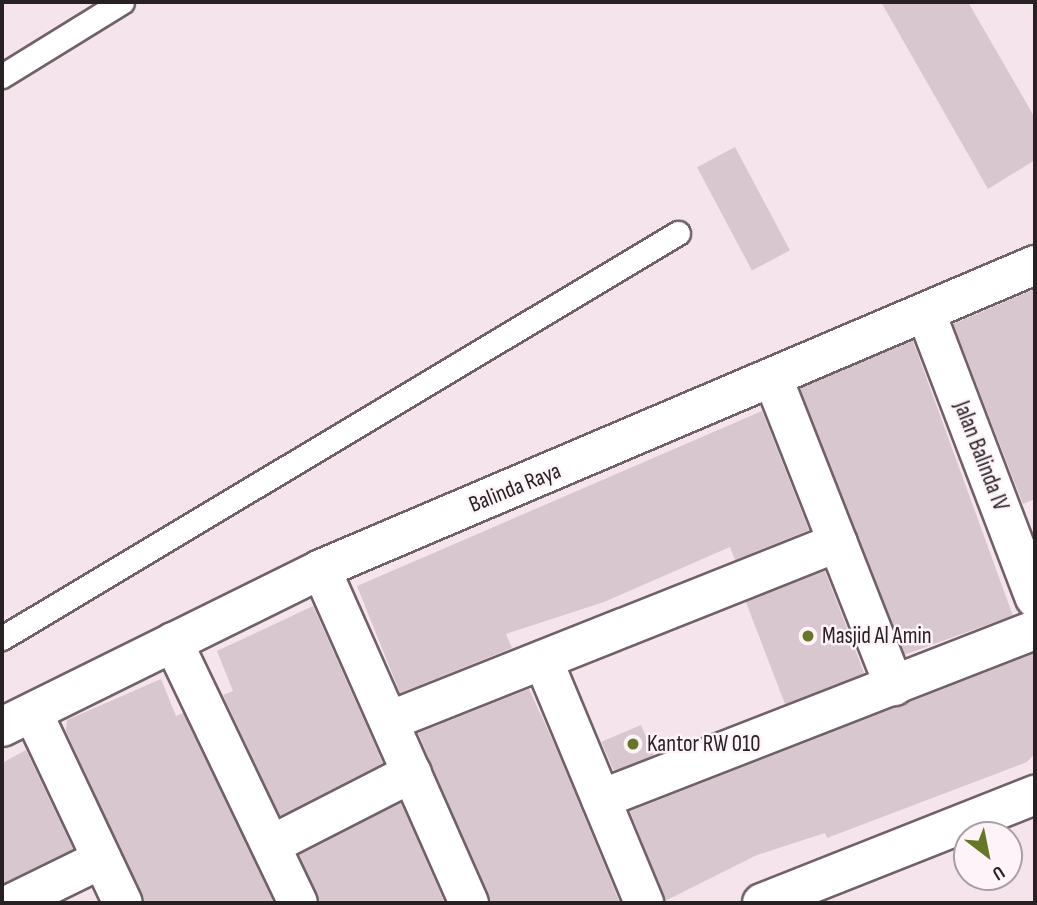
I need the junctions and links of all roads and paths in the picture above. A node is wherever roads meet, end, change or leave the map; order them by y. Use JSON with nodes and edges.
{"nodes":[{"id":1,"x":122,"y":2,"type":"edge"},
{"id":2,"x":2,"y":76,"type":"edge"},
{"id":3,"x":678,"y":233,"type":"dead end"},
{"id":4,"x":1035,"y":265,"type":"edge"},
{"id":5,"x":926,"y":313,"type":"junction"},
{"id":6,"x":774,"y":381,"type":"junction"},
{"id":7,"x":1023,"y":528,"type":"edge"},
{"id":8,"x":838,"y":542,"type":"junction"},
{"id":9,"x":321,"y":569,"type":"junction"},
{"id":10,"x":1035,"y":598,"type":"edge"},
{"id":11,"x":1035,"y":630,"type":"edge"},
{"id":12,"x":2,"y":638,"type":"edge"},
{"id":13,"x":173,"y":642,"type":"junction"},
{"id":14,"x":543,"y":660,"type":"junction"},
{"id":15,"x":894,"y":686,"type":"junction"},
{"id":16,"x":18,"y":720,"type":"edge"},
{"id":17,"x":389,"y":721,"type":"junction"},
{"id":18,"x":412,"y":773,"type":"junction"},
{"id":19,"x":1035,"y":795,"type":"edge"},
{"id":20,"x":601,"y":799,"type":"junction"},
{"id":21,"x":273,"y":844,"type":"junction"},
{"id":22,"x":102,"y":859,"type":"junction"},
{"id":23,"x":12,"y":903,"type":"edge"},
{"id":24,"x":123,"y":903,"type":"edge"},
{"id":25,"x":298,"y":903,"type":"edge"},
{"id":26,"x":470,"y":903,"type":"edge"},
{"id":27,"x":644,"y":903,"type":"edge"},
{"id":28,"x":762,"y":903,"type":"edge"}],
"edges":[{"from":1,"to":2,"type":"lane"},
{"from":3,"to":12,"type":"lane"},
{"from":4,"to":5,"type":"street","name":"Balinda Raya"},
{"from":5,"to":6,"type":"street","name":"Balinda Raya"},
{"from":5,"to":7,"type":"street","name":"Jalan Balinda IV"},
{"from":6,"to":8,"type":"street"},
{"from":6,"to":9,"type":"street","name":"Balinda Raya"},
{"from":7,"to":10,"type":"street","name":"Jalan Balinda IV"},
{"from":8,"to":14,"type":"street"},
{"from":8,"to":15,"type":"street"},
{"from":9,"to":13,"type":"street","name":"Balinda Raya"},
{"from":9,"to":17,"type":"street"},
{"from":11,"to":15,"type":"street"},
{"from":13,"to":16,"type":"street","name":"Balinda Raya"},
{"from":13,"to":21,"type":"street"},
{"from":14,"to":17,"type":"street"},
{"from":14,"to":20,"type":"street"},
{"from":15,"to":20,"type":"street"},
{"from":16,"to":22,"type":"street"},
{"from":17,"to":18,"type":"street"},
{"from":18,"to":21,"type":"street"},
{"from":18,"to":26,"type":"street"},
{"from":19,"to":28,"type":"street"},
{"from":20,"to":27,"type":"street"},
{"from":21,"to":25,"type":"street"},
{"from":22,"to":23,"type":"street"},
{"from":22,"to":24,"type":"street"}]}
